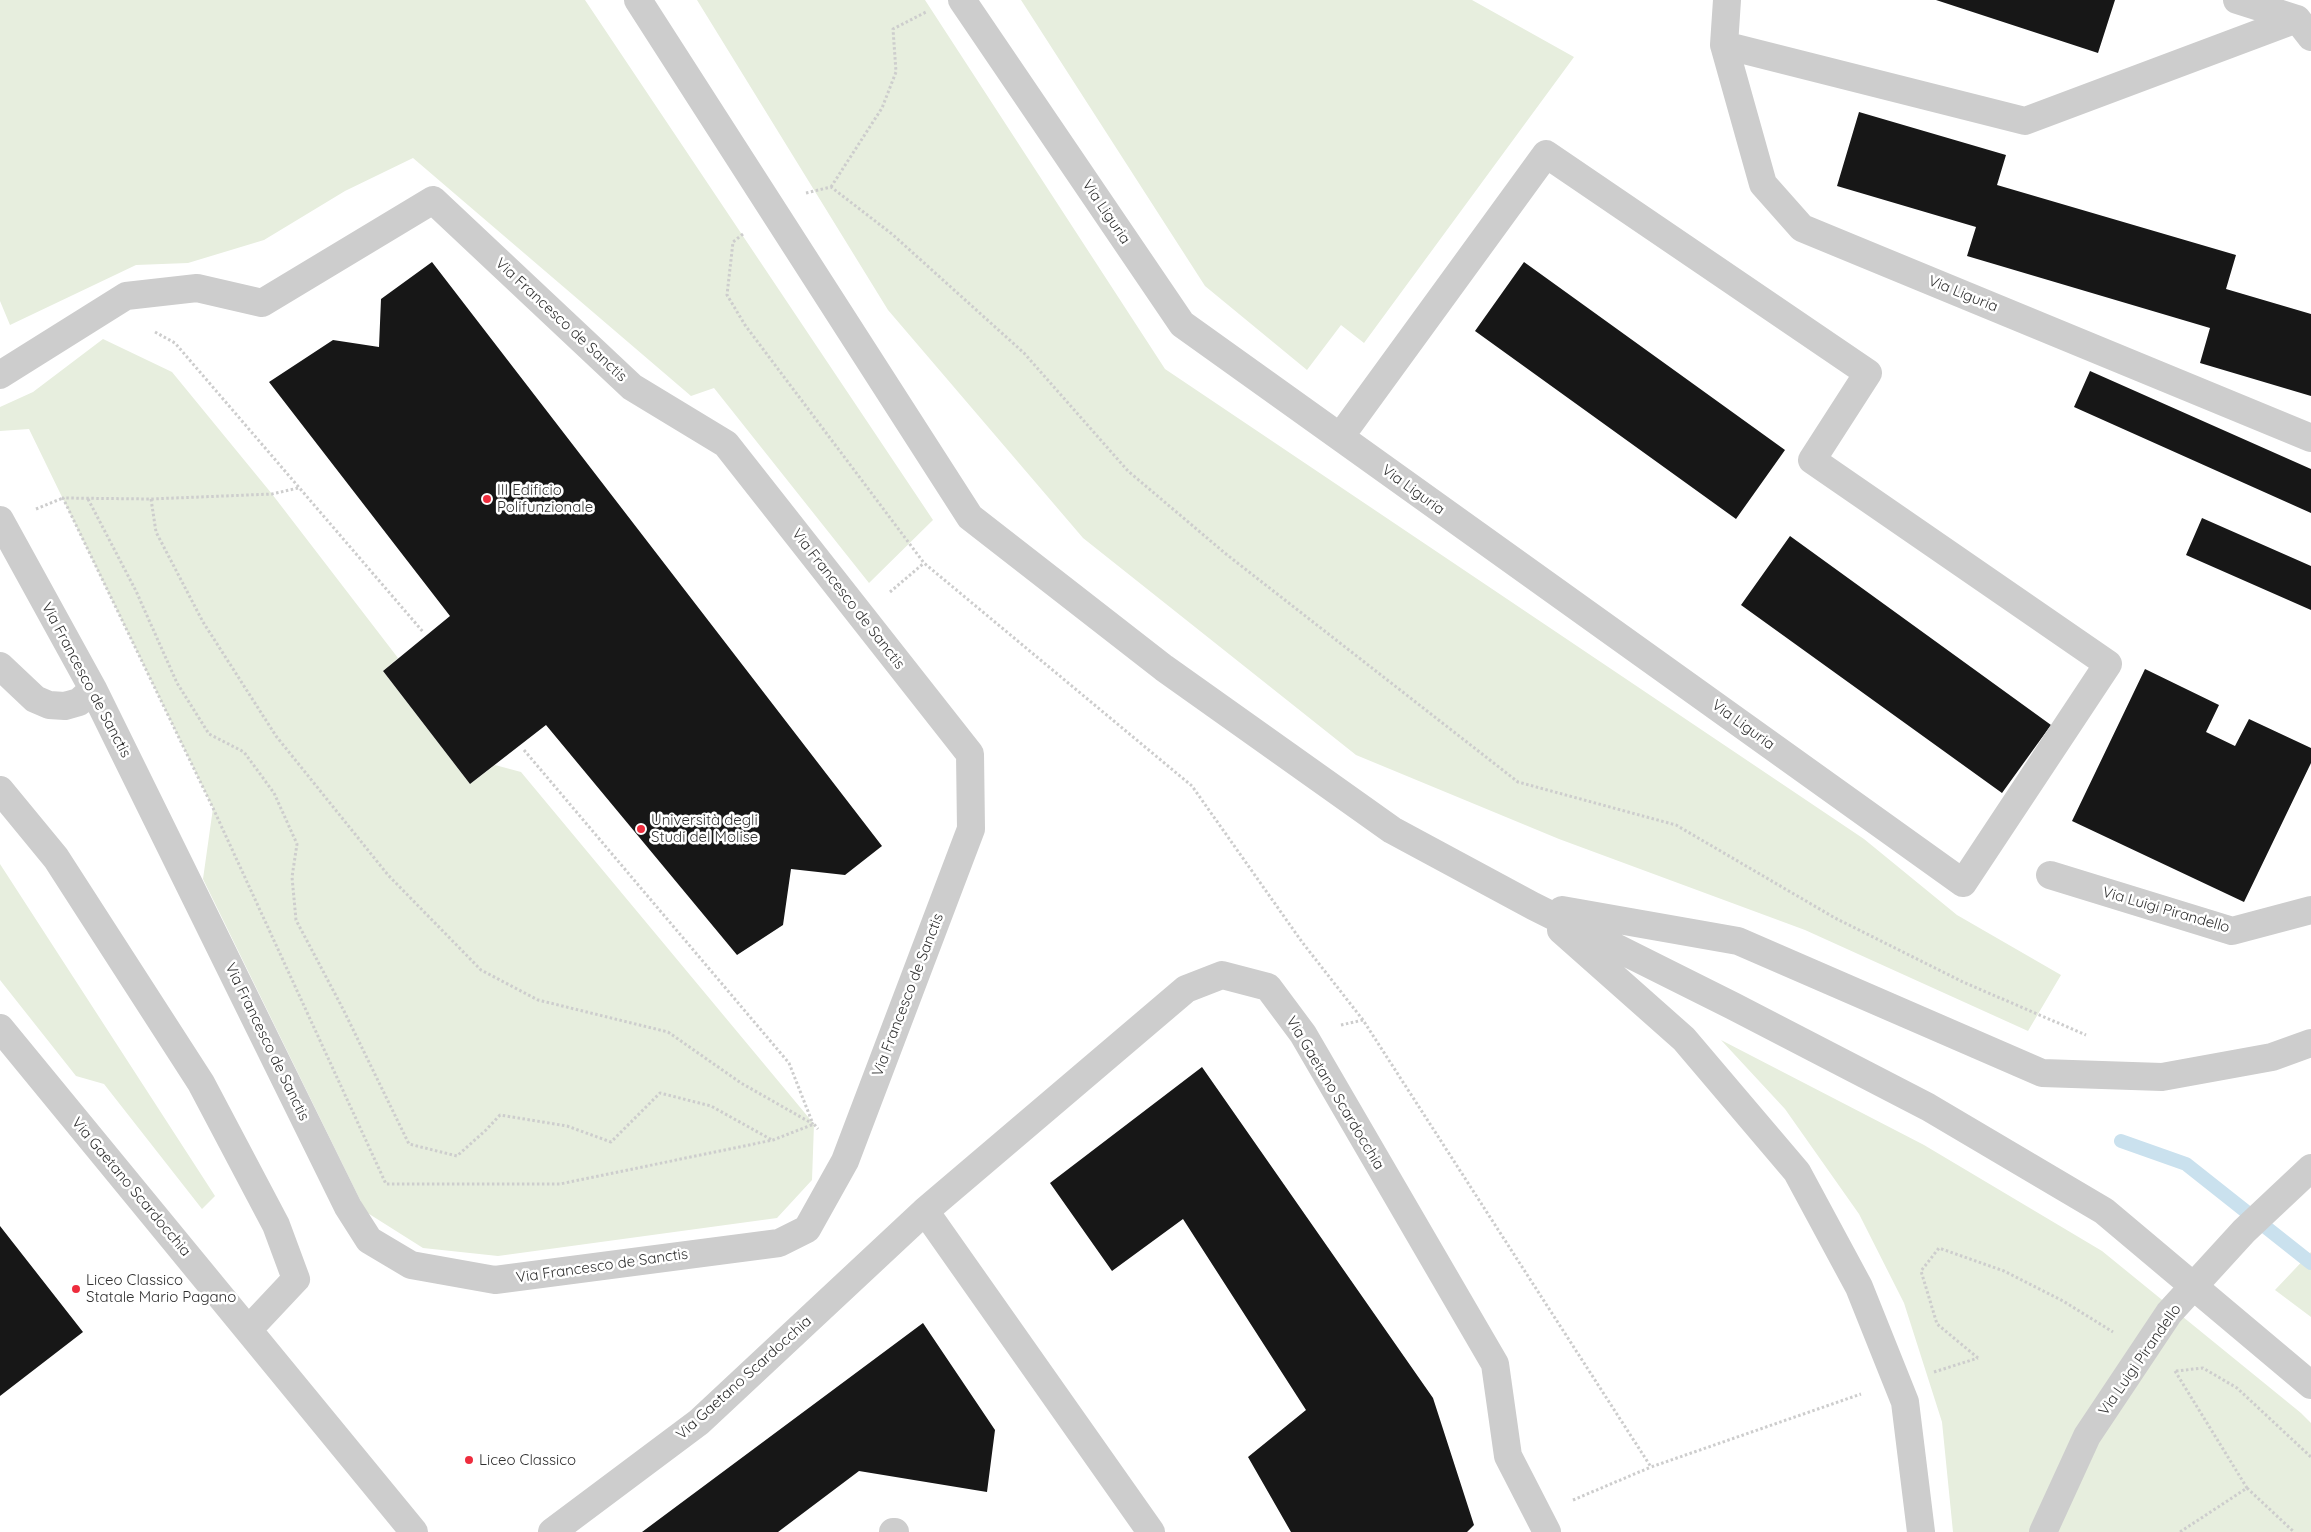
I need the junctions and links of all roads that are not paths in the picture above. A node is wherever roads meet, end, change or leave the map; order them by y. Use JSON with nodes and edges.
{"nodes":[{"id":1,"x":638,"y":0,"type":"edge"},
{"id":2,"x":962,"y":0,"type":"edge"},
{"id":3,"x":1727,"y":0,"type":"edge"},
{"id":4,"x":2237,"y":0,"type":"edge"},
{"id":5,"x":2303,"y":19,"type":"edge"},
{"id":6,"x":1724,"y":45,"type":"junction"},
{"id":7,"x":0,"y":375,"type":"edge"},
{"id":8,"x":1340,"y":438,"type":"junction"},
{"id":9,"x":2311,"y":438,"type":"edge"},
{"id":10,"x":0,"y":520,"type":"edge"},
{"id":11,"x":0,"y":666,"type":"edge"},
{"id":12,"x":93,"y":689,"type":"junction"},
{"id":13,"x":0,"y":790,"type":"edge"},
{"id":14,"x":2050,"y":875,"type":"dead end"},
{"id":15,"x":1533,"y":906,"type":"junction"},
{"id":16,"x":2311,"y":910,"type":"edge"},
{"id":17,"x":0,"y":1028,"type":"edge"},
{"id":18,"x":2311,"y":1043,"type":"edge"},
{"id":19,"x":2311,"y":1168,"type":"edge"},
{"id":20,"x":925,"y":1211,"type":"junction"},
{"id":21,"x":249,"y":1330,"type":"junction"},
{"id":22,"x":2311,"y":1385,"type":"edge"},
{"id":23,"x":1543,"y":1523,"type":"edge"},
{"id":24,"x":414,"y":1532,"type":"edge"},
{"id":25,"x":552,"y":1532,"type":"edge"},
{"id":26,"x":1151,"y":1532,"type":"edge"},
{"id":27,"x":1921,"y":1532,"type":"edge"},
{"id":28,"x":2043,"y":1532,"type":"edge"}],
"edges":[{"from":1,"to":15,"type":"street"},
{"from":2,"to":8,"type":"street","name":"Via Liguria"},
{"from":3,"to":6,"type":"street","name":"Via Liguria"},
{"from":4,"to":5,"type":"street"},
{"from":5,"to":6,"type":"street"},
{"from":6,"to":9,"type":"street","name":"Via Liguria"},
{"from":7,"to":12,"type":"street","name":"Via Francesco de Sanctis"},
{"from":8,"to":8,"type":"street","name":"Via Liguria"},
{"from":10,"to":12,"type":"street","name":"Via Francesco de Sanctis"},
{"from":11,"to":12,"type":"street"},
{"from":13,"to":21,"type":"street"},
{"from":14,"to":16,"type":"street","name":"Via Luigi Pirandello"},
{"from":15,"to":18,"type":"street"},
{"from":15,"to":22,"type":"street"},
{"from":15,"to":27,"type":"street"},
{"from":17,"to":21,"type":"street","name":"Via Gaetano Scardocchia"},
{"from":19,"to":28,"type":"street","name":"Via Luigi Pirandello"},
{"from":20,"to":23,"type":"street","name":"Via Gaetano Scardocchia"},
{"from":20,"to":25,"type":"street","name":"Via Gaetano Scardocchia"},
{"from":20,"to":26,"type":"street"},
{"from":21,"to":24,"type":"street","name":"Via Gaetano Scardocchia"}]}
